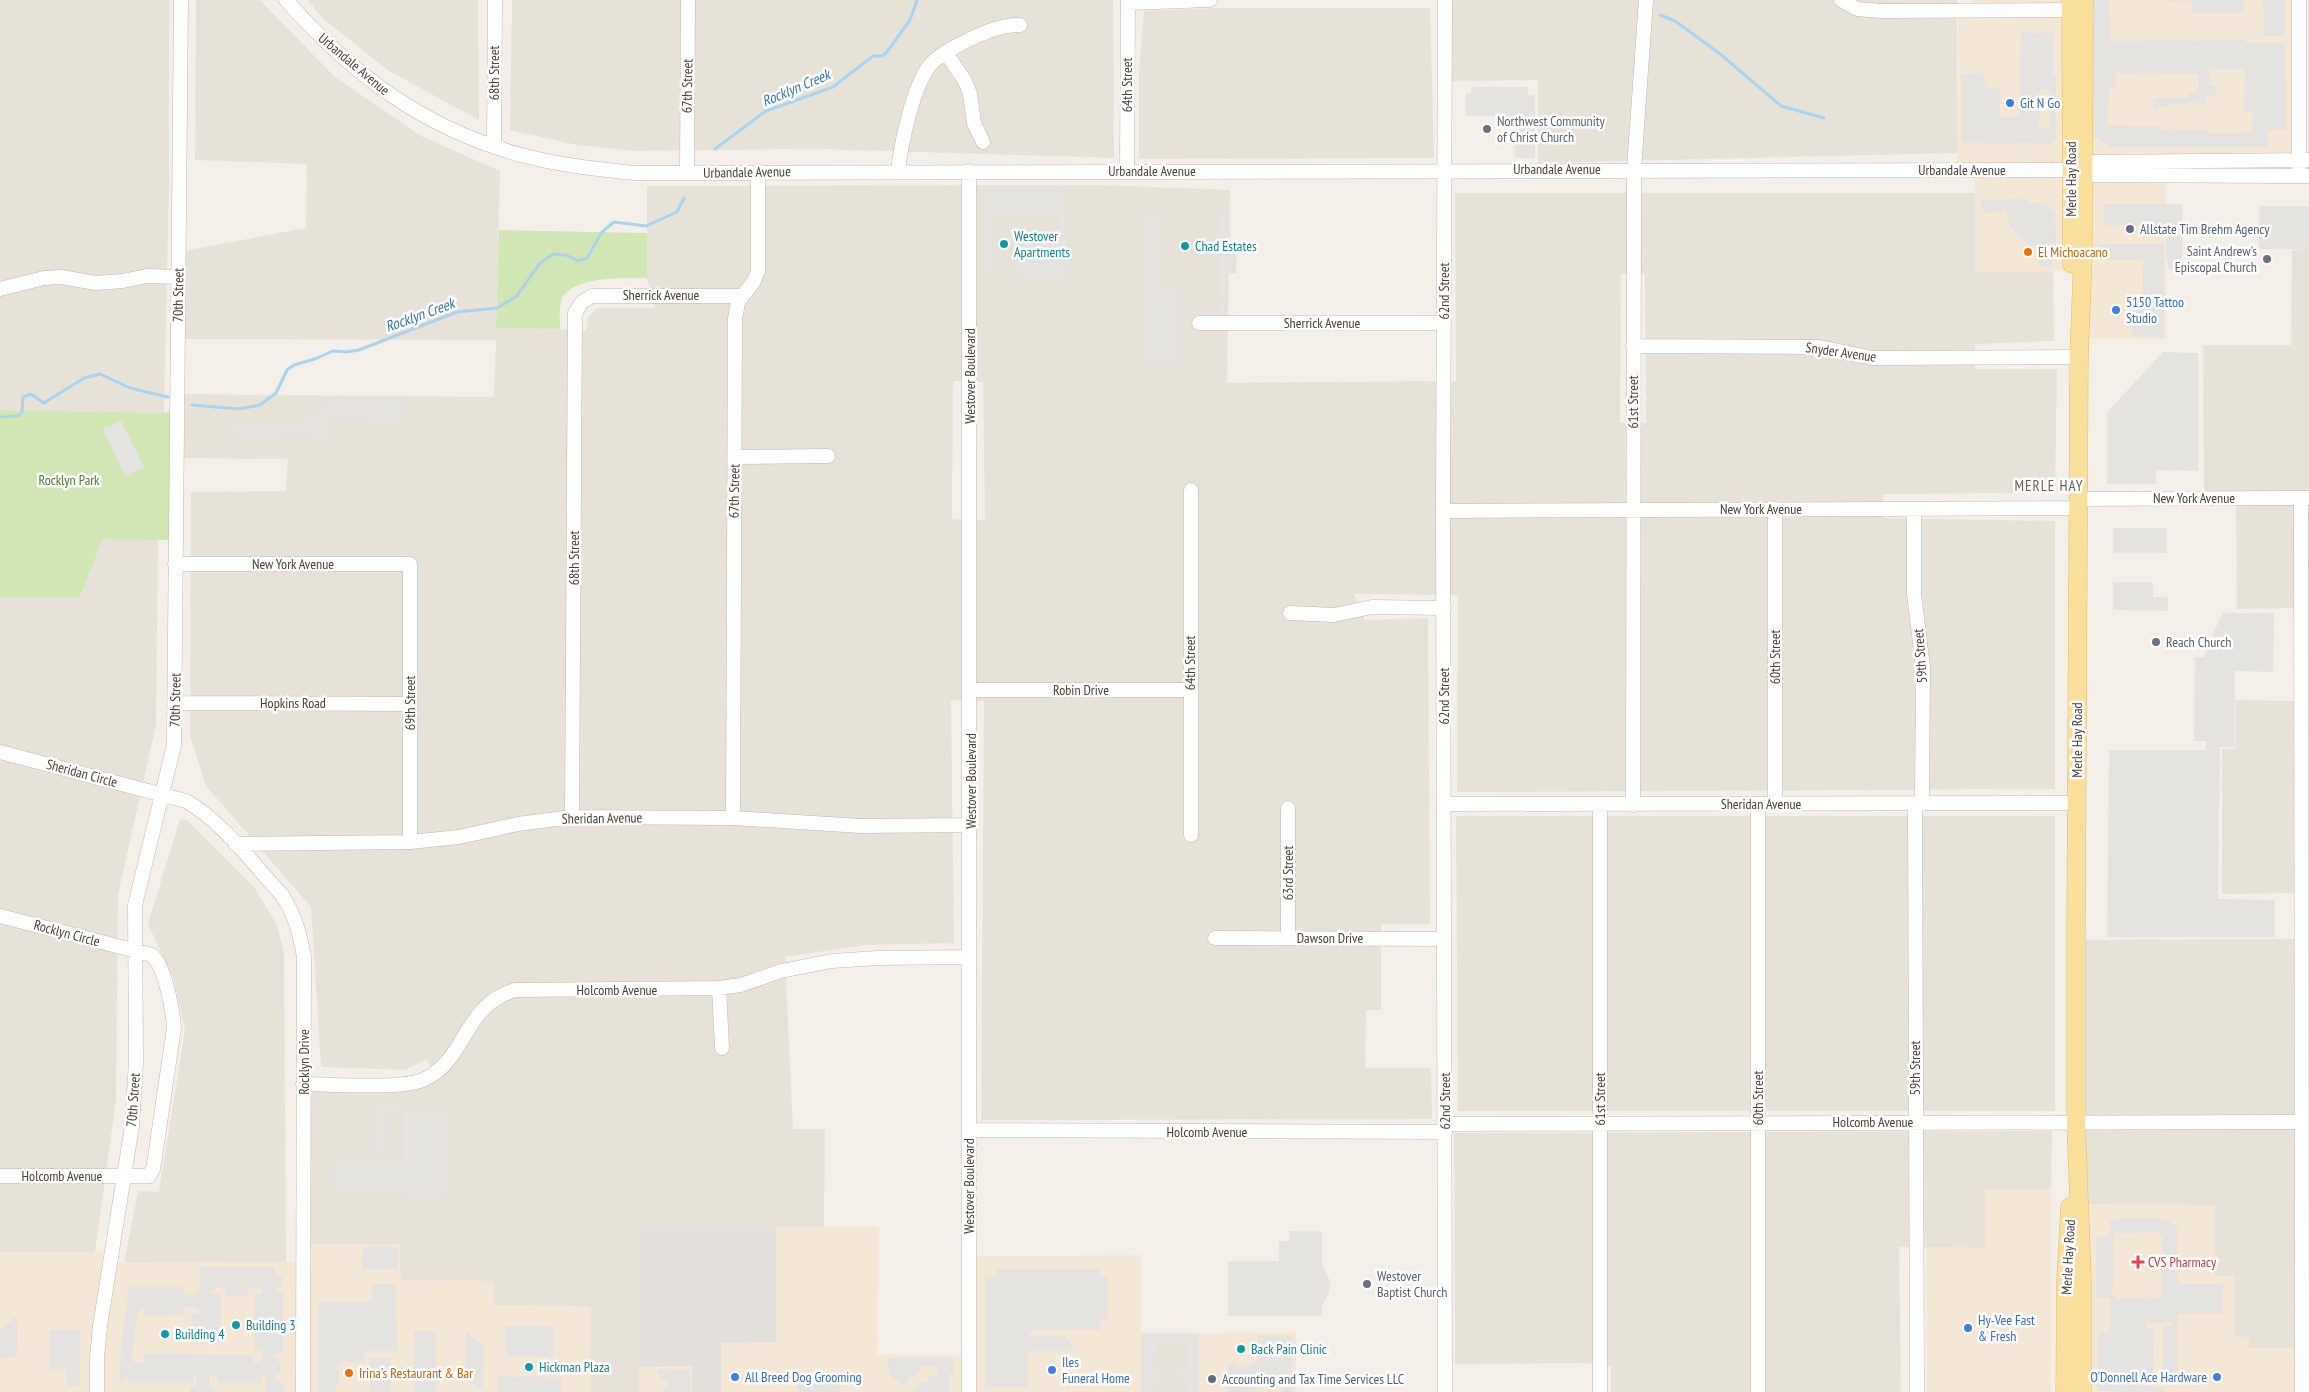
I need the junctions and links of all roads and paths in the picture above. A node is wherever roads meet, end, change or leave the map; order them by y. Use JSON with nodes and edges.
{"nodes":[{"id":1,"x":181,"y":0,"type":"edge"},
{"id":2,"x":286,"y":0,"type":"edge"},
{"id":3,"x":494,"y":0,"type":"edge"},
{"id":4,"x":688,"y":0,"type":"edge"},
{"id":5,"x":1210,"y":0,"type":"edge"},
{"id":6,"x":1445,"y":0,"type":"edge"},
{"id":7,"x":1646,"y":0,"type":"edge"},
{"id":8,"x":1841,"y":0,"type":"edge"},
{"id":9,"x":2299,"y":0,"type":"edge"},
{"id":10,"x":1128,"y":1,"type":"edge"},
{"id":11,"x":1865,"y":5,"type":"edge"},
{"id":12,"x":2078,"y":5,"type":"edge"},
{"id":13,"x":1020,"y":25,"type":"dead end"},
{"id":14,"x":946,"y":53,"type":"junction"},
{"id":15,"x":983,"y":142,"type":"dead end"},
{"id":16,"x":494,"y":146,"type":"junction"},
{"id":17,"x":2304,"y":160,"type":"edge"},
{"id":18,"x":1634,"y":169,"type":"junction"},
{"id":19,"x":2079,"y":169,"type":"junction"},
{"id":20,"x":1444,"y":170,"type":"junction"},
{"id":21,"x":758,"y":171,"type":"junction"},
{"id":22,"x":898,"y":171,"type":"junction"},
{"id":23,"x":969,"y":171,"type":"junction"},
{"id":24,"x":1127,"y":171,"type":"junction"},
{"id":25,"x":687,"y":173,"type":"junction"},
{"id":26,"x":2304,"y":176,"type":"edge"},
{"id":27,"x":178,"y":277,"type":"junction"},
{"id":28,"x":0,"y":289,"type":"edge"},
{"id":29,"x":741,"y":296,"type":"junction"},
{"id":30,"x":582,"y":302,"type":"joint"},
{"id":31,"x":1199,"y":323,"type":"dead end"},
{"id":32,"x":1444,"y":323,"type":"junction"},
{"id":33,"x":1633,"y":346,"type":"junction"},
{"id":34,"x":2079,"y":357,"type":"junction"},
{"id":35,"x":734,"y":456,"type":"junction"},
{"id":36,"x":828,"y":456,"type":"dead end"},
{"id":37,"x":1190,"y":490,"type":"dead end"},
{"id":38,"x":2305,"y":498,"type":"edge"},
{"id":39,"x":2078,"y":504,"type":"junction"},
{"id":40,"x":1775,"y":509,"type":"junction"},
{"id":41,"x":1914,"y":509,"type":"junction"},
{"id":42,"x":1633,"y":510,"type":"junction"},
{"id":43,"x":1443,"y":511,"type":"junction"},
{"id":44,"x":175,"y":564,"type":"junction"},
{"id":45,"x":410,"y":564,"type":"joint"},
{"id":46,"x":1444,"y":608,"type":"junction"},
{"id":47,"x":1290,"y":614,"type":"dead end"},
{"id":48,"x":971,"y":690,"type":"junction"},
{"id":49,"x":1190,"y":690,"type":"junction"},
{"id":50,"x":176,"y":703,"type":"junction"},
{"id":51,"x":410,"y":704,"type":"junction"},
{"id":52,"x":0,"y":752,"type":"edge"},
{"id":53,"x":163,"y":794,"type":"junction"},
{"id":54,"x":2077,"y":803,"type":"junction"},
{"id":55,"x":1445,"y":804,"type":"junction"},
{"id":56,"x":1758,"y":804,"type":"junction"},
{"id":57,"x":1775,"y":804,"type":"junction"},
{"id":58,"x":1918,"y":804,"type":"junction"},
{"id":59,"x":1600,"y":805,"type":"junction"},
{"id":60,"x":1634,"y":805,"type":"junction"},
{"id":61,"x":1288,"y":808,"type":"dead end"},
{"id":62,"x":572,"y":817,"type":"junction"},
{"id":63,"x":733,"y":818,"type":"junction"},
{"id":64,"x":971,"y":825,"type":"junction"},
{"id":65,"x":1190,"y":835,"type":"dead end"},
{"id":66,"x":410,"y":842,"type":"junction"},
{"id":67,"x":235,"y":844,"type":"junction"},
{"id":68,"x":0,"y":916,"type":"edge"},
{"id":69,"x":1215,"y":938,"type":"dead end"},
{"id":70,"x":1288,"y":938,"type":"junction"},
{"id":71,"x":1444,"y":938,"type":"junction"},
{"id":72,"x":135,"y":951,"type":"junction"},
{"id":73,"x":969,"y":957,"type":"junction"},
{"id":74,"x":719,"y":988,"type":"junction"},
{"id":75,"x":722,"y":1048,"type":"dead end"},
{"id":76,"x":303,"y":1084,"type":"junction"},
{"id":77,"x":1916,"y":1122,"type":"junction"},
{"id":78,"x":2076,"y":1122,"type":"junction"},
{"id":79,"x":2301,"y":1122,"type":"junction"},
{"id":80,"x":1600,"y":1123,"type":"junction"},
{"id":81,"x":1758,"y":1123,"type":"junction"},
{"id":82,"x":1445,"y":1128,"type":"junction"},
{"id":83,"x":969,"y":1130,"type":"junction"},
{"id":84,"x":0,"y":1176,"type":"edge"},
{"id":85,"x":123,"y":1176,"type":"junction"},
{"id":86,"x":2065,"y":1388,"type":"edge"},
{"id":87,"x":97,"y":1392,"type":"edge"},
{"id":88,"x":303,"y":1392,"type":"edge"},
{"id":89,"x":969,"y":1392,"type":"edge"},
{"id":90,"x":1445,"y":1392,"type":"edge"},
{"id":91,"x":1600,"y":1392,"type":"edge"},
{"id":92,"x":1758,"y":1392,"type":"edge"},
{"id":93,"x":1917,"y":1392,"type":"edge"},
{"id":94,"x":2082,"y":1392,"type":"edge"},
{"id":95,"x":2302,"y":1392,"type":"edge"}],
"edges":[{"from":1,"to":27,"type":"street","name":"70th Street"},
{"from":2,"to":16,"type":"street","name":"Urbandale Avenue"},
{"from":3,"to":16,"type":"street","name":"68th Street"},
{"from":4,"to":25,"type":"street","name":"67th Street"},
{"from":5,"to":10,"type":"street"},
{"from":6,"to":20,"type":"street","name":"62nd Street"},
{"from":7,"to":18,"type":"street","name":"61st Street"},
{"from":8,"to":11,"type":"street"},
{"from":9,"to":17,"type":"street"},
{"from":10,"to":24,"type":"street","name":"64th Street"},
{"from":11,"to":12,"type":"street"},
{"from":12,"to":19,"type":"main road","name":"Merle Hay Road"},
{"from":13,"to":14,"type":"street"},
{"from":14,"to":15,"type":"street"},
{"from":14,"to":22,"type":"street"},
{"from":16,"to":25,"type":"street","name":"Urbandale Avenue"},
{"from":17,"to":19,"type":"street","name":"Urbandale Avenue"},
{"from":17,"to":26,"type":"street"},
{"from":18,"to":19,"type":"street","name":"Urbandale Avenue"},
{"from":18,"to":20,"type":"street","name":"Urbandale Avenue"},
{"from":18,"to":33,"type":"street","name":"61st Street"},
{"from":19,"to":26,"type":"street","name":"Urbandale Avenue"},
{"from":19,"to":34,"type":"main road","name":"Merle Hay Road"},
{"from":20,"to":24,"type":"street","name":"Urbandale Avenue"},
{"from":20,"to":32,"type":"street","name":"62nd Street"},
{"from":21,"to":22,"type":"street","name":"Urbandale Avenue"},
{"from":21,"to":25,"type":"street","name":"Urbandale Avenue"},
{"from":21,"to":29,"type":"street","name":"67th Street"},
{"from":22,"to":23,"type":"street","name":"Urbandale Avenue"},
{"from":23,"to":24,"type":"street","name":"Urbandale Avenue"},
{"from":23,"to":48,"type":"street","name":"Westover Boulevard"},
{"from":27,"to":28,"type":"street"},
{"from":27,"to":44,"type":"street","name":"70th Street"},
{"from":29,"to":30,"type":"street","name":"Sherrick Avenue"},
{"from":29,"to":35,"type":"street","name":"67th Street"},
{"from":30,"to":62,"type":"street","name":"68th Street"},
{"from":31,"to":32,"type":"street","name":"Sherrick Avenue"},
{"from":32,"to":43,"type":"street","name":"62nd Street"},
{"from":33,"to":34,"type":"street","name":"Snyder Avenue"},
{"from":33,"to":42,"type":"street","name":"61st Street"},
{"from":34,"to":39,"type":"main road","name":"Merle Hay Road"},
{"from":35,"to":36,"type":"street"},
{"from":35,"to":63,"type":"street","name":"67th Street"},
{"from":37,"to":49,"type":"street","name":"64th Street"},
{"from":38,"to":39,"type":"street","name":"New York Avenue"},
{"from":38,"to":79,"type":"street"},
{"from":39,"to":41,"type":"street","name":"New York Avenue"},
{"from":39,"to":54,"type":"main road","name":"Merle Hay Road"},
{"from":40,"to":41,"type":"street","name":"New York Avenue"},
{"from":40,"to":42,"type":"street","name":"New York Avenue"},
{"from":40,"to":57,"type":"street","name":"60th Street"},
{"from":41,"to":58,"type":"street","name":"59th Street"},
{"from":42,"to":43,"type":"street","name":"New York Avenue"},
{"from":42,"to":60,"type":"street","name":"61st Street"},
{"from":43,"to":46,"type":"street","name":"62nd Street"},
{"from":44,"to":45,"type":"street","name":"New York Avenue"},
{"from":44,"to":50,"type":"street","name":"70th Street"},
{"from":45,"to":51,"type":"street","name":"69th Street"},
{"from":46,"to":47,"type":"street"},
{"from":46,"to":55,"type":"street","name":"62nd Street"},
{"from":48,"to":49,"type":"street","name":"Robin Drive"},
{"from":48,"to":64,"type":"street","name":"Westover Boulevard"},
{"from":49,"to":65,"type":"street","name":"64th Street"},
{"from":50,"to":51,"type":"street","name":"Hopkins Road"},
{"from":50,"to":53,"type":"street","name":"70th Street"},
{"from":51,"to":66,"type":"street","name":"69th Street"},
{"from":52,"to":53,"type":"street","name":"Sheridan Circle"},
{"from":53,"to":67,"type":"street","name":"Rocklyn Drive"},
{"from":53,"to":72,"type":"street","name":"70th Street"},
{"from":54,"to":58,"type":"street","name":"Sheridan Avenue"},
{"from":54,"to":78,"type":"main road","name":"Merle Hay Road"},
{"from":55,"to":59,"type":"street","name":"Sheridan Avenue"},
{"from":55,"to":71,"type":"street","name":"62nd Street"},
{"from":56,"to":57,"type":"street","name":"Sheridan Avenue"},
{"from":56,"to":60,"type":"street","name":"Sheridan Avenue"},
{"from":56,"to":81,"type":"street","name":"60th Street"},
{"from":57,"to":58,"type":"street","name":"Sheridan Avenue"},
{"from":58,"to":77,"type":"street","name":"59th Street"},
{"from":59,"to":60,"type":"street","name":"Sheridan Avenue"},
{"from":59,"to":80,"type":"street","name":"61st Street"},
{"from":61,"to":70,"type":"street","name":"63rd Street"},
{"from":62,"to":63,"type":"street","name":"Sheridan Avenue"},
{"from":62,"to":66,"type":"street","name":"Sheridan Avenue"},
{"from":63,"to":64,"type":"street","name":"Sheridan Avenue"},
{"from":64,"to":73,"type":"street","name":"Westover Boulevard"},
{"from":66,"to":67,"type":"street","name":"Sheridan Avenue"},
{"from":67,"to":76,"type":"street","name":"Rocklyn Drive"},
{"from":68,"to":72,"type":"street","name":"Rocklyn Circle"},
{"from":69,"to":70,"type":"street","name":"Dawson Drive"},
{"from":70,"to":71,"type":"street","name":"Dawson Drive"},
{"from":71,"to":82,"type":"street","name":"62nd Street"},
{"from":72,"to":85,"type":"street","name":"70th Street"},
{"from":72,"to":85,"type":"street","name":"Rocklyn Circle"},
{"from":73,"to":74,"type":"street","name":"Holcomb Avenue"},
{"from":73,"to":83,"type":"street","name":"Westover Boulevard"},
{"from":74,"to":75,"type":"street"},
{"from":74,"to":76,"type":"street","name":"Holcomb Avenue"},
{"from":76,"to":88,"type":"street","name":"Rocklyn Drive"},
{"from":77,"to":78,"type":"street","name":"Holcomb Avenue"},
{"from":77,"to":81,"type":"street","name":"Holcomb Avenue"},
{"from":77,"to":93,"type":"street","name":"59th Street"},
{"from":78,"to":79,"type":"street","name":"Holcomb Avenue"},
{"from":78,"to":86,"type":"main road","name":"Merle Hay Road"},
{"from":78,"to":94,"type":"main road","name":"Merle Hay Road"},
{"from":79,"to":95,"type":"street"},
{"from":80,"to":81,"type":"street","name":"Holcomb Avenue"},
{"from":80,"to":82,"type":"street","name":"Holcomb Avenue"},
{"from":80,"to":91,"type":"street","name":"61st Street"},
{"from":81,"to":92,"type":"street","name":"60th Street"},
{"from":82,"to":83,"type":"street","name":"Holcomb Avenue"},
{"from":82,"to":90,"type":"street","name":"62nd Street"},
{"from":83,"to":89,"type":"street","name":"Westover Boulevard"},
{"from":84,"to":85,"type":"street","name":"Holcomb Avenue"},
{"from":85,"to":87,"type":"street","name":"70th Street"}]}
